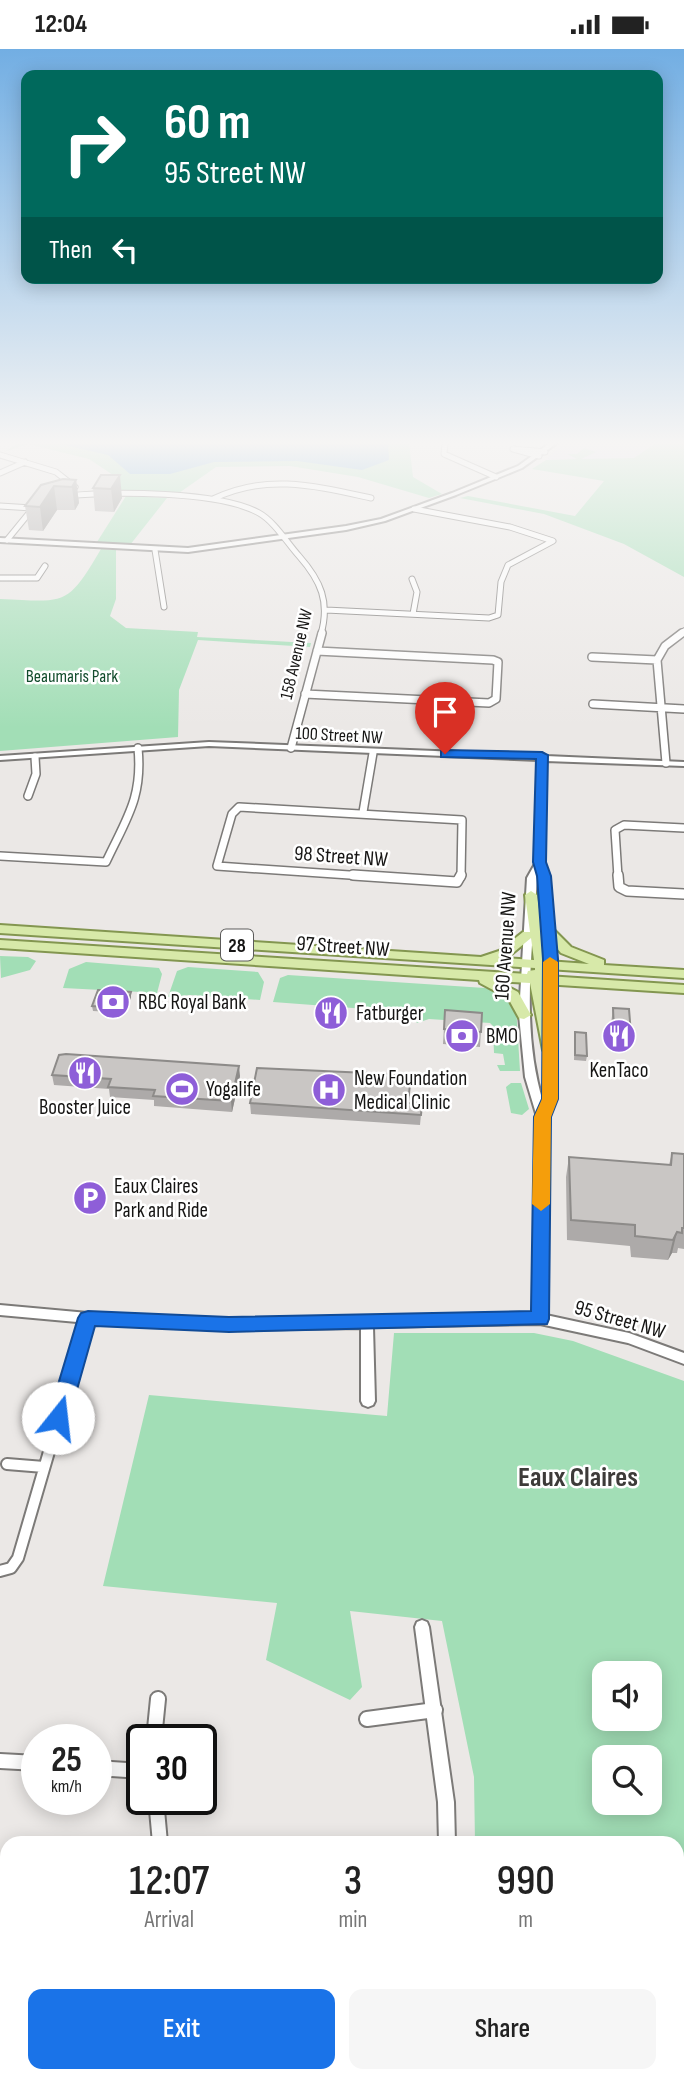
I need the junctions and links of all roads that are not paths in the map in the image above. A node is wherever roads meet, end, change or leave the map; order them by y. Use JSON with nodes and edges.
{"nodes":[{"id":1,"x":283,"y":538,"type":"joint"},
{"id":2,"x":544,"y":538,"type":"edge"},
{"id":3,"x":3,"y":540,"type":"edge"},
{"id":4,"x":0,"y":550,"type":"edge"},
{"id":5,"x":155,"y":550,"type":"junction"},
{"id":6,"x":45,"y":566,"type":"dead end"},
{"id":7,"x":0,"y":578,"type":"edge"},
{"id":8,"x":412,"y":579,"type":"dead end"},
{"id":9,"x":164,"y":607,"type":"dead end"},
{"id":10,"x":326,"y":610,"type":"junction"},
{"id":11,"x":414,"y":614,"type":"junction"},
{"id":12,"x":684,"y":631,"type":"edge"},
{"id":13,"x":317,"y":650,"type":"junction"},
{"id":14,"x":592,"y":657,"type":"dead end"},
{"id":15,"x":657,"y":660,"type":"junction"},
{"id":16,"x":305,"y":694,"type":"junction"},
{"id":17,"x":593,"y":704,"type":"dead end"},
{"id":18,"x":660,"y":708,"type":"junction"},
{"id":19,"x":684,"y":709,"type":"edge"},
{"id":20,"x":138,"y":748,"type":"junction"},
{"id":21,"x":291,"y":748,"type":"junction"},
{"id":22,"x":373,"y":753,"type":"junction"},
{"id":23,"x":542,"y":755,"type":"junction"},
{"id":24,"x":36,"y":757,"type":"junction"},
{"id":25,"x":0,"y":758,"type":"edge"},
{"id":26,"x":666,"y":763,"type":"junction"},
{"id":27,"x":684,"y":764,"type":"edge"},
{"id":28,"x":28,"y":796,"type":"dead end"},
{"id":29,"x":363,"y":813,"type":"junction"},
{"id":30,"x":684,"y":828,"type":"edge"},
{"id":31,"x":0,"y":856,"type":"edge"},
{"id":32,"x":540,"y":862,"type":"junction"},
{"id":33,"x":684,"y":894,"type":"edge"},
{"id":34,"x":531,"y":895,"type":"junction"},
{"id":35,"x":0,"y":929,"type":"edge"},
{"id":36,"x":548,"y":931,"type":"junction"},
{"id":37,"x":527,"y":935,"type":"junction"},
{"id":38,"x":0,"y":944,"type":"edge"},
{"id":39,"x":474,"y":961,"type":"junction"},
{"id":40,"x":539,"y":965,"type":"junction"},
{"id":41,"x":655,"y":972,"type":"junction"},
{"id":42,"x":684,"y":974,"type":"edge"},
{"id":43,"x":474,"y":976,"type":"junction"},
{"id":44,"x":538,"y":980,"type":"junction"},
{"id":45,"x":684,"y":989,"type":"edge"},
{"id":46,"x":524,"y":1015,"type":"junction"},
{"id":47,"x":550,"y":1050,"type":"joint"},
{"id":48,"x":542,"y":1117,"type":"junction"},
{"id":49,"x":0,"y":1310,"type":"edge"},
{"id":50,"x":88,"y":1318,"type":"junction"},
{"id":51,"x":540,"y":1319,"type":"junction"},
{"id":52,"x":367,"y":1324,"type":"junction"},
{"id":53,"x":684,"y":1359,"type":"edge"},
{"id":54,"x":369,"y":1401,"type":"dead end"},
{"id":55,"x":7,"y":1464,"type":"dead end"},
{"id":56,"x":44,"y":1467,"type":"junction"},
{"id":57,"x":0,"y":1571,"type":"edge"},
{"id":58,"x":422,"y":1627,"type":"dead end"},
{"id":59,"x":158,"y":1699,"type":"dead end"},
{"id":60,"x":435,"y":1710,"type":"junction"},
{"id":61,"x":367,"y":1719,"type":"dead end"},
{"id":62,"x":156,"y":1724,"type":"edge"},
{"id":63,"x":0,"y":1761,"type":"edge"},
{"id":64,"x":21,"y":1762,"type":"edge"},
{"id":65,"x":157,"y":1815,"type":"edge"},
{"id":66,"x":159,"y":1836,"type":"edge"},
{"id":67,"x":447,"y":1836,"type":"edge"}],
"edges":[{"from":1,"to":5,"type":"street"},
{"from":1,"to":10,"type":"street","name":"158 Avenue NW"},
{"from":2,"to":11,"type":"street"},
{"from":3,"to":4,"type":"street"},
{"from":3,"to":5,"type":"street"},
{"from":5,"to":9,"type":"street"},
{"from":6,"to":7,"type":"street"},
{"from":8,"to":11,"type":"street"},
{"from":10,"to":11,"type":"street"},
{"from":10,"to":13,"type":"street","name":"158 Avenue NW"},
{"from":12,"to":15,"type":"street"},
{"from":13,"to":16,"type":"street","name":"158 Avenue NW"},
{"from":13,"to":16,"type":"street"},
{"from":14,"to":15,"type":"street"},
{"from":15,"to":18,"type":"street"},
{"from":16,"to":21,"type":"street","name":"158 Avenue NW"},
{"from":17,"to":18,"type":"street"},
{"from":18,"to":19,"type":"street"},
{"from":18,"to":26,"type":"street"},
{"from":20,"to":21,"type":"street","name":"100 Street NW"},
{"from":20,"to":24,"type":"street","name":"100 Street NW"},
{"from":20,"to":31,"type":"street"},
{"from":21,"to":22,"type":"street","name":"100 Street NW"},
{"from":22,"to":23,"type":"street","name":"100 Street NW"},
{"from":22,"to":29,"type":"street"},
{"from":23,"to":26,"type":"street","name":"100 Street NW"},
{"from":23,"to":32,"type":"street","name":"160 Avenue NW"},
{"from":24,"to":25,"type":"street","name":"100 Street NW"},
{"from":24,"to":28,"type":"street"},
{"from":26,"to":27,"type":"street","name":"100 Street NW"},
{"from":29,"to":29,"type":"street","name":"98 Street NW"},
{"from":30,"to":33,"type":"street"},
{"from":32,"to":34,"type":"street","name":"160 Avenue NW"},
{"from":32,"to":36,"type":"street","name":"160 Avenue NW"},
{"from":34,"to":37,"type":"street","name":"160 Avenue NW"},
{"from":34,"to":40,"type":"main road"},
{"from":35,"to":39,"type":"main road","name":"97 Street NW","number":"28"},
{"from":36,"to":40,"type":"street","name":"160 Avenue NW"},
{"from":36,"to":41,"type":"main road"},
{"from":37,"to":39,"type":"main road"},
{"from":37,"to":40,"type":"street","name":"160 Avenue NW"},
{"from":38,"to":43,"type":"main road","name":"97 Street NW"},
{"from":39,"to":40,"type":"main road","name":"97 Street NW"},
{"from":40,"to":41,"type":"main road","name":"97 Street NW"},
{"from":40,"to":44,"type":"street","name":"160 Avenue NW"},
{"from":40,"to":44,"type":"main road"},
{"from":41,"to":42,"type":"main road","name":"97 Street NW"},
{"from":43,"to":44,"type":"main road","name":"97 Street NW"},
{"from":43,"to":46,"type":"main road"},
{"from":44,"to":45,"type":"main road","name":"97 Street NW"},
{"from":44,"to":46,"type":"street","name":"160 Avenue NW"},
{"from":44,"to":47,"type":"main road"},
{"from":46,"to":48,"type":"street","name":"160 Avenue NW"},
{"from":47,"to":48,"type":"street","name":"160 Avenue NW"},
{"from":48,"to":51,"type":"street","name":"160 Avenue NW"},
{"from":49,"to":50,"type":"street","name":"95 Street NW"},
{"from":50,"to":52,"type":"street","name":"95 Street NW"},
{"from":50,"to":56,"type":"street"},
{"from":51,"to":52,"type":"street","name":"95 Street NW"},
{"from":51,"to":53,"type":"street","name":"95 Street NW"},
{"from":52,"to":54,"type":"street"},
{"from":55,"to":56,"type":"street"},
{"from":56,"to":57,"type":"street"},
{"from":58,"to":60,"type":"street"},
{"from":59,"to":62,"type":"street"},
{"from":60,"to":61,"type":"street"},
{"from":60,"to":67,"type":"street"},
{"from":63,"to":64,"type":"street"},
{"from":65,"to":66,"type":"street"}]}
